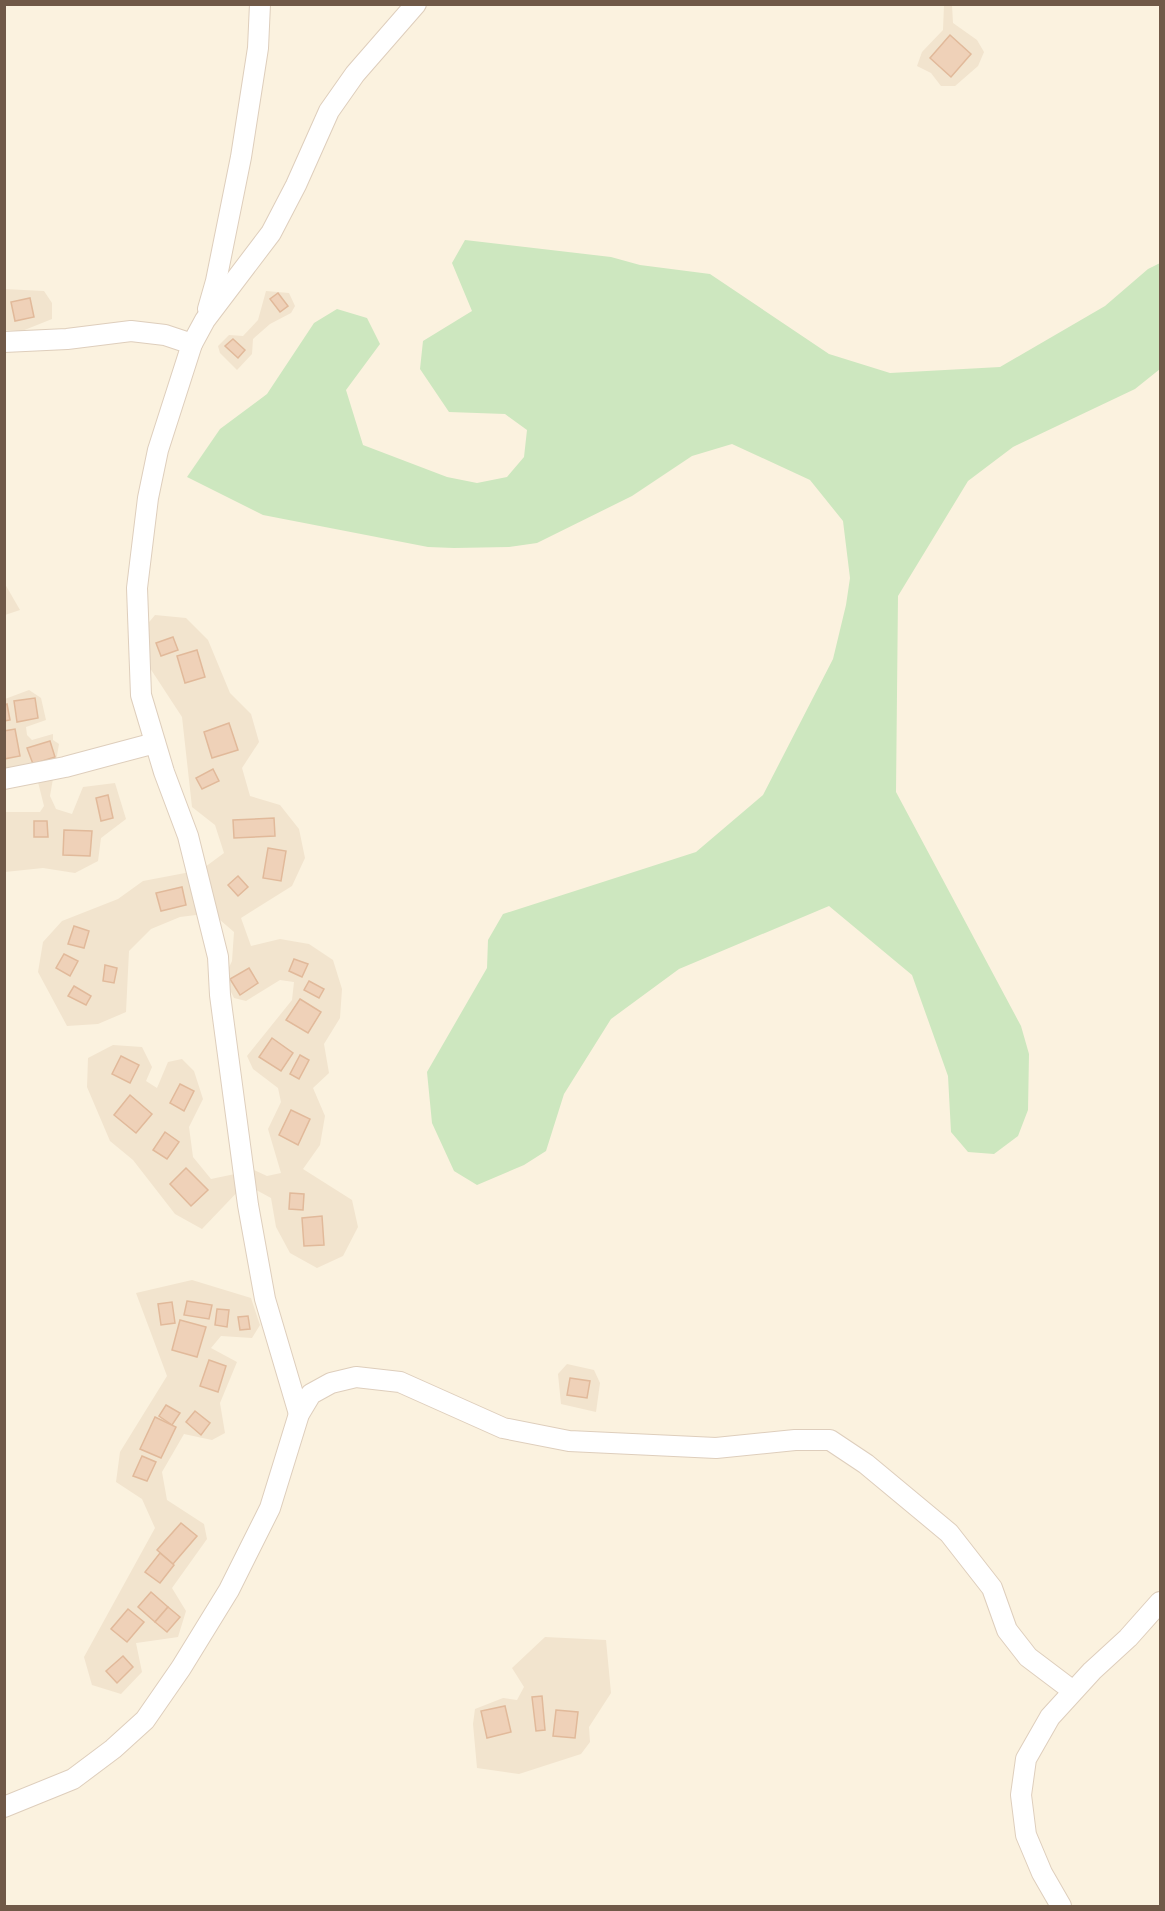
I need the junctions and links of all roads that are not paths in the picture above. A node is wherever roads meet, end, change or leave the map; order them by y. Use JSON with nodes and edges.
{"nodes":[{"id":1,"x":260,"y":4,"type":"edge"},
{"id":2,"x":416,"y":4,"type":"edge"},
{"id":3,"x":205,"y":320,"type":"junction"},
{"id":4,"x":4,"y":342,"type":"edge"},
{"id":5,"x":192,"y":344,"type":"junction"},
{"id":6,"x":155,"y":743,"type":"junction"},
{"id":7,"x":4,"y":779,"type":"edge"},
{"id":8,"x":298,"y":1414,"type":"junction"},
{"id":9,"x":1161,"y":1602,"type":"edge"},
{"id":10,"x":1073,"y":1691,"type":"junction"},
{"id":11,"x":4,"y":1807,"type":"edge"},
{"id":12,"x":1061,"y":1906,"type":"edge"}],
"edges":[{"from":1,"to":3,"type":"street"},
{"from":2,"to":3,"type":"street"},
{"from":3,"to":5,"type":"street"},
{"from":4,"to":5,"type":"street"},
{"from":5,"to":6,"type":"street"},
{"from":6,"to":7,"type":"street"},
{"from":6,"to":8,"type":"street"},
{"from":8,"to":10,"type":"street"},
{"from":8,"to":11,"type":"street"},
{"from":9,"to":10,"type":"street"},
{"from":10,"to":12,"type":"street"}]}
